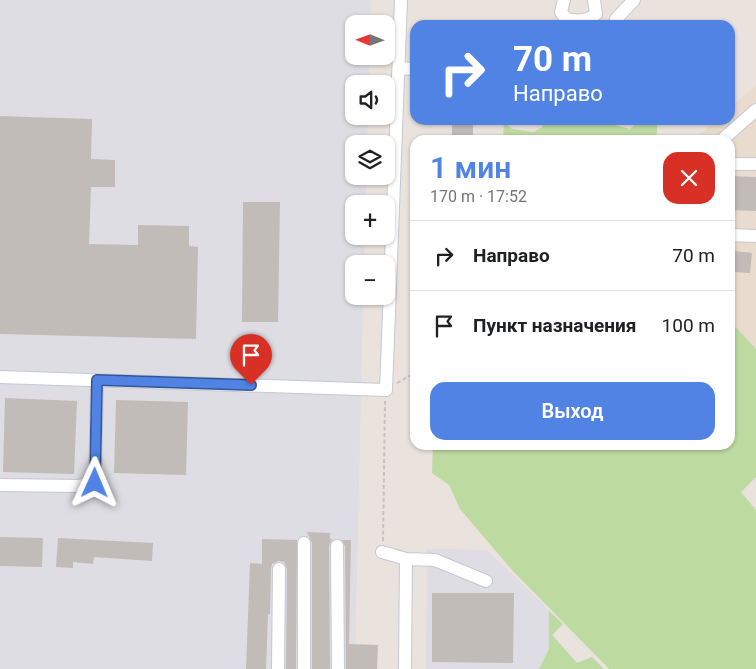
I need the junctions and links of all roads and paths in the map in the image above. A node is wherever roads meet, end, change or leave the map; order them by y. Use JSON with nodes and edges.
{"nodes":[{"id":1,"x":401,"y":0,"type":"edge"},
{"id":2,"x":564,"y":0,"type":"edge"},
{"id":3,"x":594,"y":0,"type":"edge"},
{"id":4,"x":634,"y":0,"type":"edge"},
{"id":5,"x":573,"y":20,"type":"edge"},
{"id":6,"x":586,"y":20,"type":"edge"},
{"id":7,"x":616,"y":20,"type":"edge"},
{"id":8,"x":399,"y":68,"type":"junction"},
{"id":9,"x":410,"y":69,"type":"edge"},
{"id":10,"x":756,"y":110,"type":"edge"},
{"id":11,"x":728,"y":135,"type":"edge"},
{"id":12,"x":735,"y":164,"type":"edge"},
{"id":13,"x":756,"y":164,"type":"edge"},
{"id":14,"x":735,"y":235,"type":"edge"},
{"id":15,"x":756,"y":236,"type":"edge"},
{"id":16,"x":410,"y":377,"type":"edge"},
{"id":17,"x":0,"y":378,"type":"edge"},
{"id":18,"x":97,"y":380,"type":"junction"},
{"id":19,"x":386,"y":390,"type":"junction"},
{"id":20,"x":0,"y":485,"type":"edge"},
{"id":21,"x":304,"y":543,"type":"dead end"},
{"id":22,"x":338,"y":546,"type":"dead end"},
{"id":23,"x":382,"y":552,"type":"joint"},
{"id":24,"x":406,"y":559,"type":"junction"},
{"id":25,"x":279,"y":569,"type":"dead end"},
{"id":26,"x":486,"y":581,"type":"dead end"},
{"id":27,"x":278,"y":669,"type":"edge"},
{"id":28,"x":304,"y":669,"type":"edge"},
{"id":29,"x":338,"y":669,"type":"edge"},
{"id":30,"x":405,"y":669,"type":"edge"}],
"edges":[{"from":1,"to":8,"type":"street"},
{"from":2,"to":5,"type":"street"},
{"from":3,"to":6,"type":"street"},
{"from":4,"to":7,"type":"street"},
{"from":8,"to":9,"type":"street"},
{"from":8,"to":19,"type":"street"},
{"from":10,"to":11,"type":"street"},
{"from":12,"to":13,"type":"street"},
{"from":14,"to":15,"type":"street"},
{"from":16,"to":19,"type":"path"},
{"from":17,"to":18,"type":"street"},
{"from":18,"to":19,"type":"street"},
{"from":18,"to":20,"type":"street"},
{"from":19,"to":23,"type":"path"},
{"from":21,"to":28,"type":"street"},
{"from":22,"to":29,"type":"street"},
{"from":23,"to":24,"type":"street"},
{"from":24,"to":26,"type":"street"},
{"from":24,"to":30,"type":"street"},
{"from":25,"to":27,"type":"street"}]}
